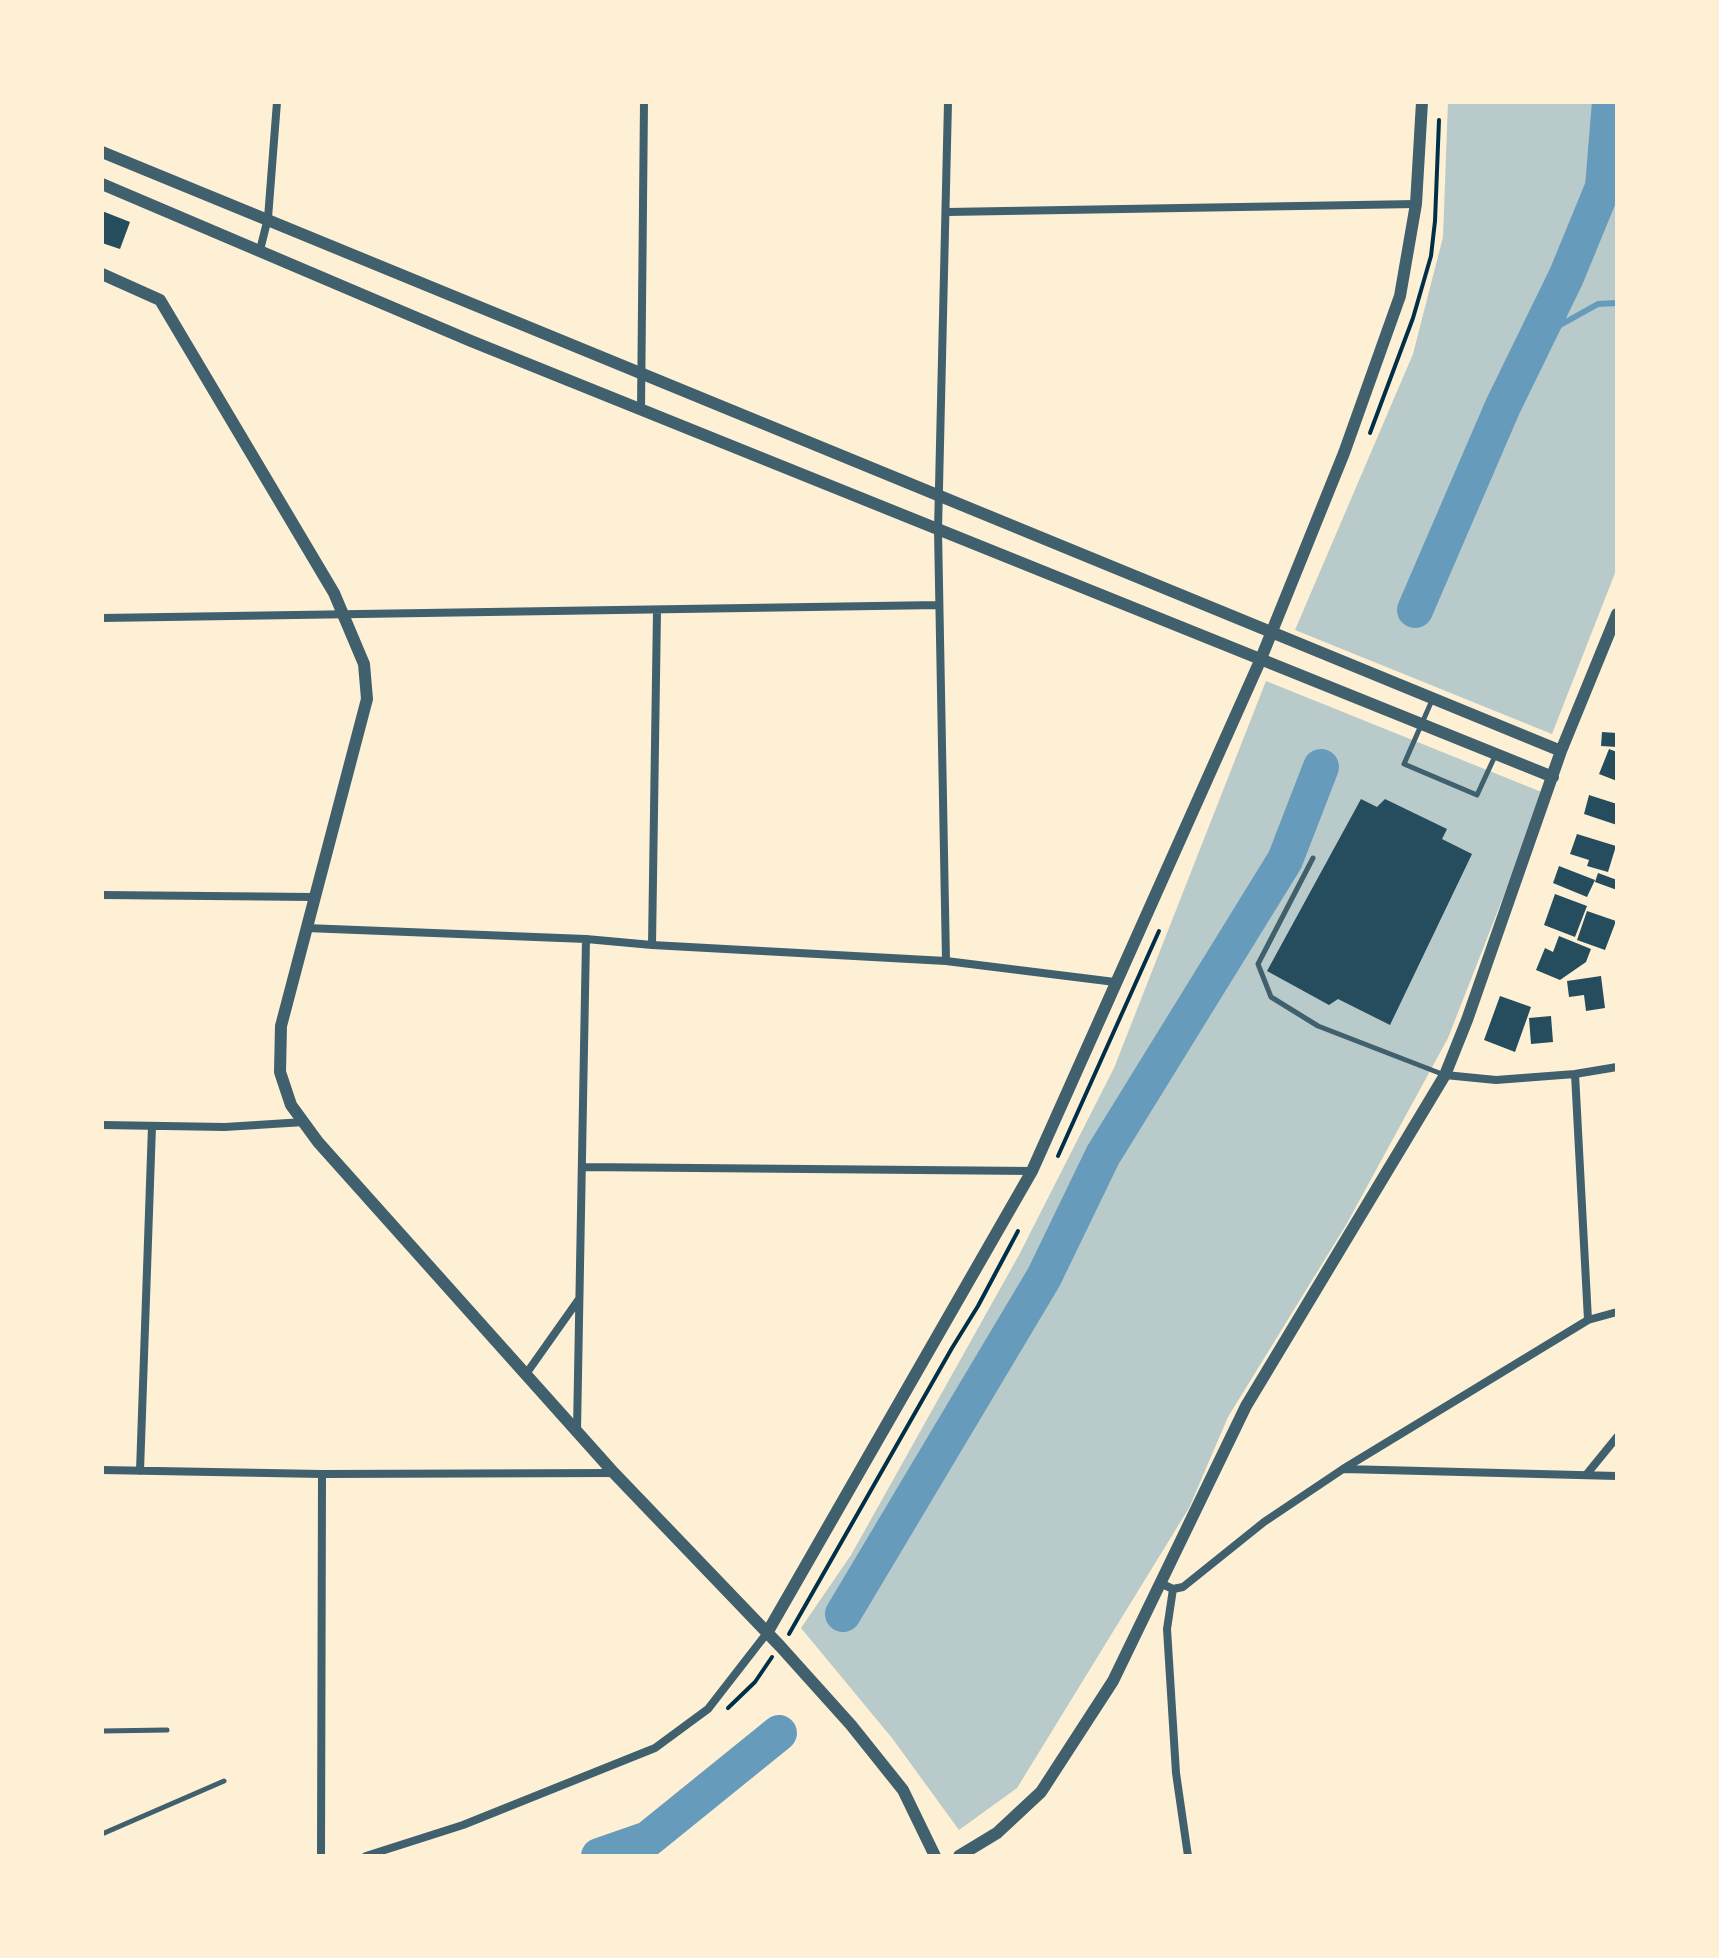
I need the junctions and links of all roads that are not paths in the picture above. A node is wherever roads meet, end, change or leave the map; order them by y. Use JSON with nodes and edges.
{"nodes":[{"id":1,"x":277,"y":102,"type":"edge"},
{"id":2,"x":644,"y":102,"type":"edge"},
{"id":3,"x":948,"y":102,"type":"edge"},
{"id":4,"x":1422,"y":102,"type":"edge"},
{"id":5,"x":102,"y":152,"type":"edge"},
{"id":6,"x":102,"y":184,"type":"edge"},
{"id":7,"x":1416,"y":204,"type":"junction"},
{"id":8,"x":947,"y":212,"type":"junction"},
{"id":9,"x":268,"y":218,"type":"junction"},
{"id":10,"x":260,"y":250,"type":"junction"},
{"id":11,"x":102,"y":274,"type":"edge"},
{"id":12,"x":643,"y":372,"type":"junction"},
{"id":13,"x":641,"y":410,"type":"junction"},
{"id":14,"x":939,"y":496,"type":"junction"},
{"id":15,"x":938,"y":530,"type":"junction"},
{"id":16,"x":939,"y":605,"type":"junction"},
{"id":17,"x":657,"y":611,"type":"junction"},
{"id":18,"x":1617,"y":614,"type":"edge"},
{"id":19,"x":344,"y":616,"type":"junction"},
{"id":20,"x":102,"y":618,"type":"edge"},
{"id":21,"x":1272,"y":630,"type":"junction"},
{"id":22,"x":1260,"y":661,"type":"junction"},
{"id":23,"x":1433,"y":697,"type":"junction"},
{"id":24,"x":1420,"y":725,"type":"junction"},
{"id":25,"x":1561,"y":751,"type":"junction"},
{"id":26,"x":1495,"y":755,"type":"junction"},
{"id":27,"x":1553,"y":777,"type":"junction"},
{"id":28,"x":1313,"y":858,"type":"dead end"},
{"id":29,"x":102,"y":895,"type":"edge"},
{"id":30,"x":314,"y":897,"type":"junction"},
{"id":31,"x":306,"y":928,"type":"junction"},
{"id":32,"x":586,"y":939,"type":"junction"},
{"id":33,"x":652,"y":945,"type":"junction"},
{"id":34,"x":946,"y":961,"type":"junction"},
{"id":35,"x":1115,"y":982,"type":"junction"},
{"id":36,"x":1617,"y":1067,"type":"edge"},
{"id":37,"x":1575,"y":1074,"type":"junction"},
{"id":38,"x":1445,"y":1075,"type":"junction"},
{"id":39,"x":304,"y":1122,"type":"junction"},
{"id":40,"x":102,"y":1125,"type":"edge"},
{"id":41,"x":152,"y":1126,"type":"junction"},
{"id":42,"x":583,"y":1167,"type":"junction"},
{"id":43,"x":1032,"y":1171,"type":"junction"},
{"id":44,"x":579,"y":1299,"type":"junction"},
{"id":45,"x":1617,"y":1312,"type":"edge"},
{"id":46,"x":1588,"y":1320,"type":"junction"},
{"id":47,"x":526,"y":1374,"type":"junction"},
{"id":48,"x":577,"y":1430,"type":"junction"},
{"id":49,"x":1617,"y":1437,"type":"edge"},
{"id":50,"x":1343,"y":1469,"type":"junction"},
{"id":51,"x":102,"y":1470,"type":"edge"},
{"id":52,"x":140,"y":1471,"type":"junction"},
{"id":53,"x":614,"y":1473,"type":"junction"},
{"id":54,"x":322,"y":1474,"type":"junction"},
{"id":55,"x":1586,"y":1475,"type":"junction"},
{"id":56,"x":1617,"y":1476,"type":"edge"},
{"id":57,"x":1166,"y":1586,"type":"junction"},
{"id":58,"x":767,"y":1633,"type":"junction"},
{"id":59,"x":167,"y":1730,"type":"dead end"},
{"id":60,"x":102,"y":1731,"type":"edge"},
{"id":61,"x":224,"y":1781,"type":"dead end"},
{"id":62,"x":102,"y":1834,"type":"edge"},
{"id":63,"x":321,"y":1856,"type":"edge"},
{"id":64,"x":366,"y":1856,"type":"edge"},
{"id":65,"x":935,"y":1856,"type":"edge"},
{"id":66,"x":959,"y":1856,"type":"edge"},
{"id":67,"x":1188,"y":1856,"type":"edge"}],
"edges":[{"from":1,"to":9,"type":"street"},
{"from":2,"to":12,"type":"street"},
{"from":3,"to":8,"type":"street"},
{"from":4,"to":7,"type":"street"},
{"from":5,"to":9,"type":"street"},
{"from":6,"to":10,"type":"street"},
{"from":7,"to":8,"type":"street"},
{"from":7,"to":21,"type":"street"},
{"from":8,"to":14,"type":"street"},
{"from":9,"to":10,"type":"street"},
{"from":9,"to":12,"type":"street"},
{"from":10,"to":13,"type":"street"},
{"from":11,"to":19,"type":"street"},
{"from":12,"to":13,"type":"street"},
{"from":12,"to":14,"type":"street"},
{"from":13,"to":15,"type":"street"},
{"from":14,"to":15,"type":"street"},
{"from":14,"to":21,"type":"street"},
{"from":15,"to":16,"type":"street"},
{"from":15,"to":22,"type":"street"},
{"from":16,"to":17,"type":"street"},
{"from":16,"to":34,"type":"street"},
{"from":17,"to":19,"type":"street"},
{"from":17,"to":33,"type":"street"},
{"from":18,"to":25,"type":"street"},
{"from":19,"to":20,"type":"street"},
{"from":19,"to":30,"type":"street"},
{"from":21,"to":22,"type":"street"},
{"from":21,"to":23,"type":"street"},
{"from":22,"to":24,"type":"street"},
{"from":22,"to":35,"type":"street"},
{"from":23,"to":24,"type":"lane"},
{"from":23,"to":25,"type":"street"},
{"from":24,"to":26,"type":"street"},
{"from":24,"to":26,"type":"lane"},
{"from":25,"to":27,"type":"street"},
{"from":26,"to":27,"type":"street"},
{"from":27,"to":38,"type":"street"},
{"from":28,"to":38,"type":"lane"},
{"from":29,"to":30,"type":"street"},
{"from":30,"to":31,"type":"street"},
{"from":31,"to":32,"type":"street"},
{"from":31,"to":39,"type":"street"},
{"from":32,"to":33,"type":"street"},
{"from":32,"to":42,"type":"street"},
{"from":33,"to":34,"type":"street"},
{"from":34,"to":35,"type":"street"},
{"from":35,"to":43,"type":"street"},
{"from":36,"to":37,"type":"street"},
{"from":37,"to":38,"type":"street"},
{"from":37,"to":46,"type":"street"},
{"from":38,"to":57,"type":"street"},
{"from":39,"to":41,"type":"street"},
{"from":39,"to":47,"type":"street"},
{"from":40,"to":41,"type":"street"},
{"from":41,"to":52,"type":"street"},
{"from":42,"to":43,"type":"street"},
{"from":42,"to":44,"type":"street"},
{"from":43,"to":58,"type":"street"},
{"from":44,"to":47,"type":"street"},
{"from":44,"to":48,"type":"street"},
{"from":45,"to":46,"type":"street"},
{"from":46,"to":50,"type":"street"},
{"from":47,"to":48,"type":"street"},
{"from":48,"to":53,"type":"street"},
{"from":49,"to":55,"type":"street"},
{"from":50,"to":55,"type":"street"},
{"from":50,"to":57,"type":"street"},
{"from":51,"to":52,"type":"street"},
{"from":52,"to":54,"type":"street"},
{"from":53,"to":54,"type":"street"},
{"from":53,"to":58,"type":"street"},
{"from":54,"to":63,"type":"street"},
{"from":55,"to":56,"type":"street"},
{"from":57,"to":66,"type":"street"},
{"from":57,"to":67,"type":"street"},
{"from":58,"to":64,"type":"street"},
{"from":58,"to":65,"type":"street"},
{"from":59,"to":60,"type":"lane"},
{"from":61,"to":62,"type":"lane"}]}
